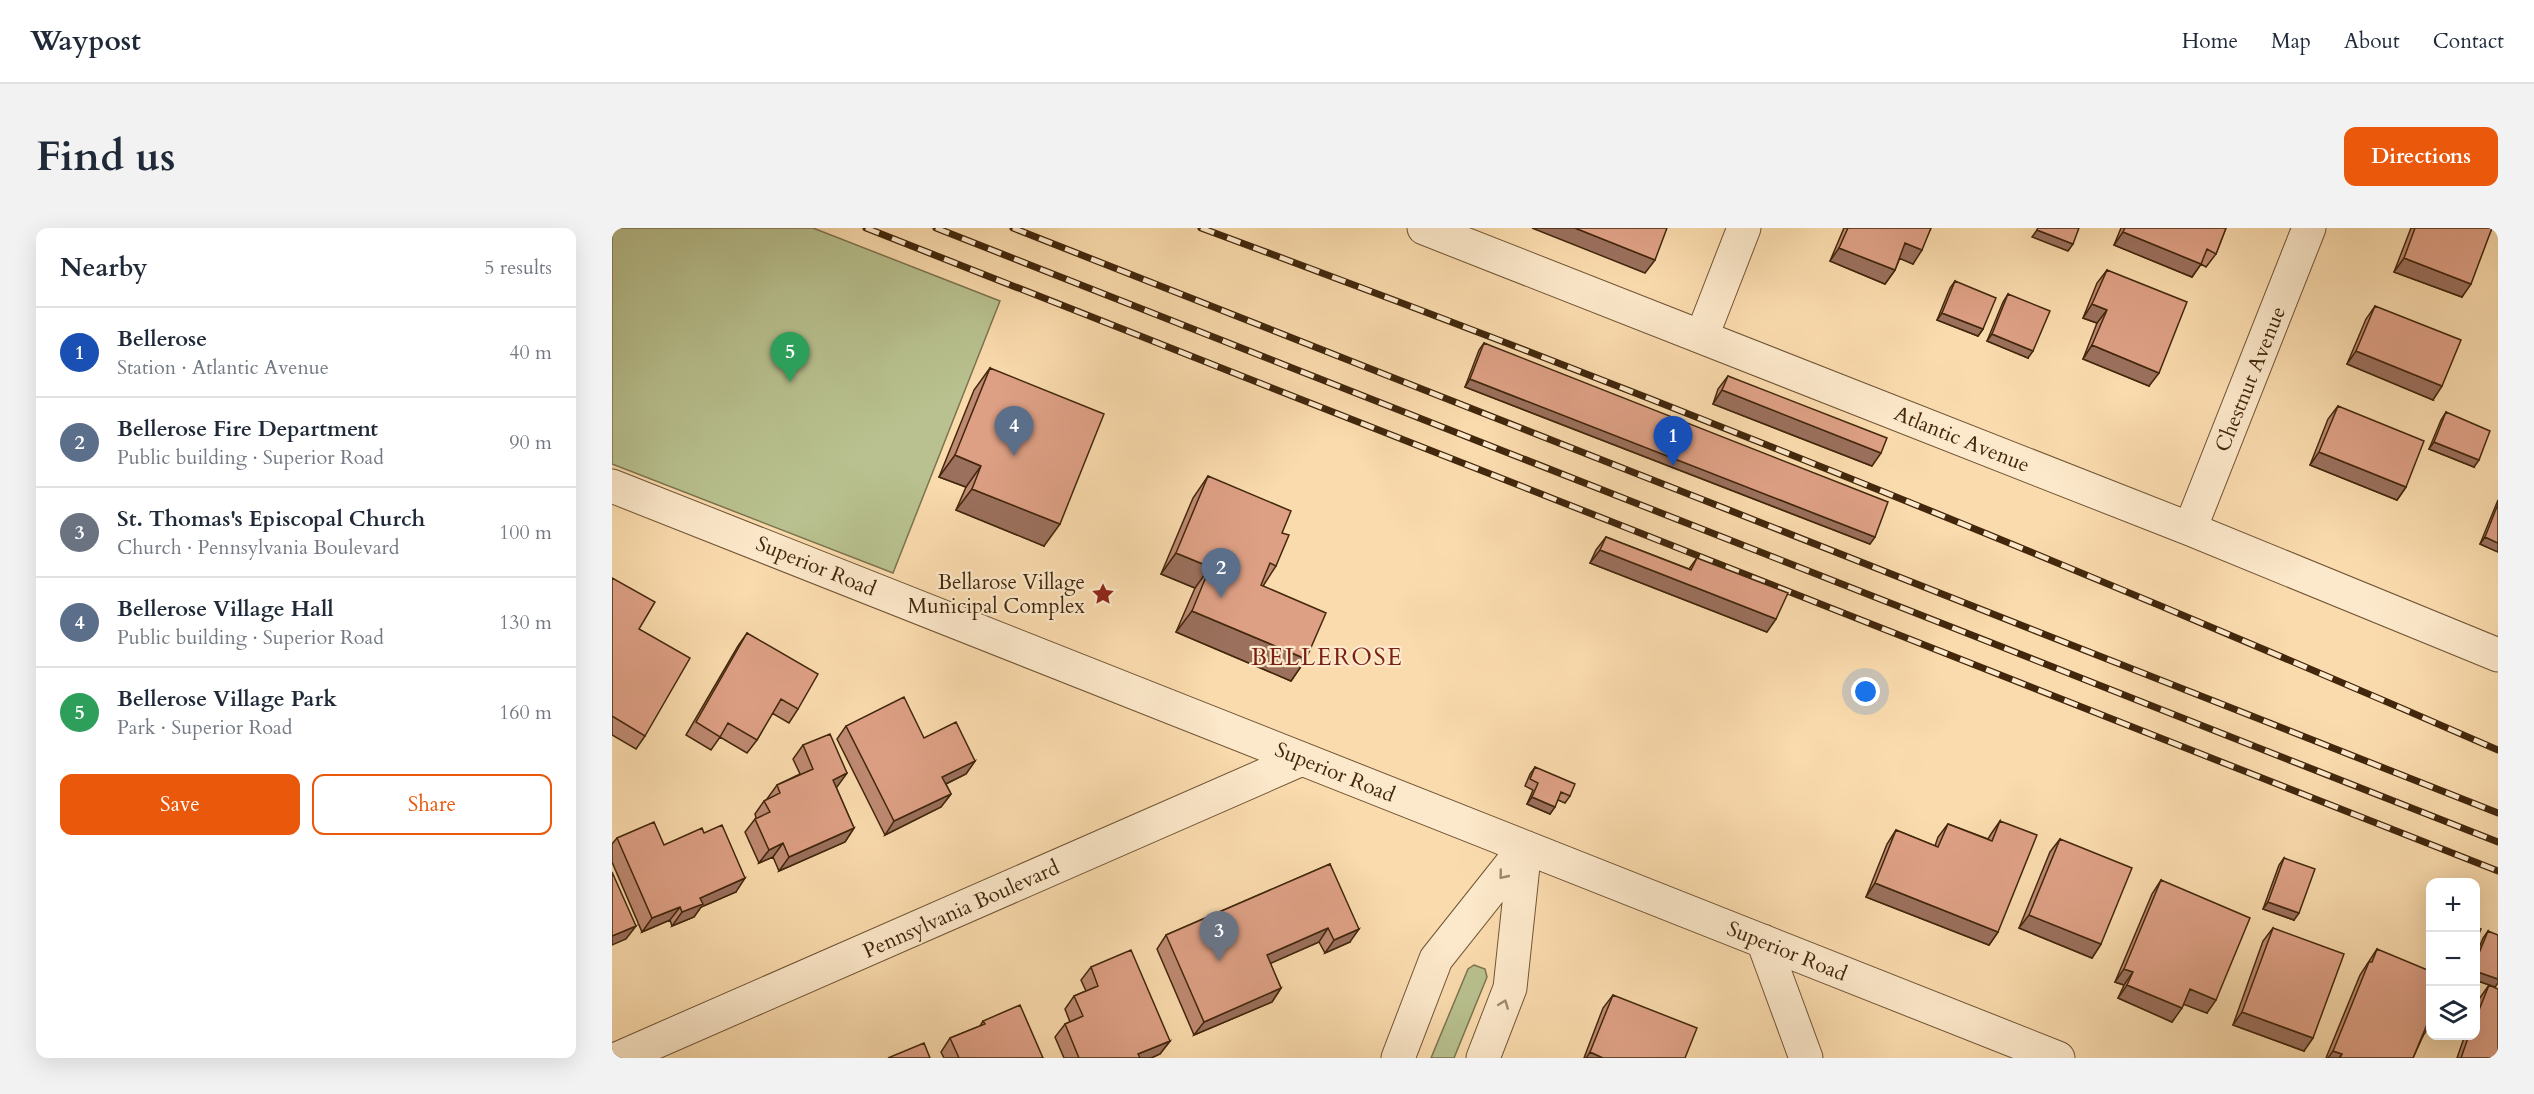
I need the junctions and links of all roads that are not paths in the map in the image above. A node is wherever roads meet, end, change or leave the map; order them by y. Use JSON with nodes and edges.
{"nodes":[{"id":1,"x":1424,"y":228,"type":"edge"},
{"id":2,"x":1744,"y":228,"type":"edge"},
{"id":3,"x":2309,"y":228,"type":"edge"},
{"id":4,"x":1702,"y":336,"type":"junction"},
{"id":5,"x":612,"y":486,"type":"edge"},
{"id":6,"x":2190,"y":530,"type":"junction"},
{"id":7,"x":2498,"y":655,"type":"edge"},
{"id":8,"x":1302,"y":759,"type":"junction"},
{"id":9,"x":1525,"y":847,"type":"junction"},
{"id":10,"x":1763,"y":941,"type":"junction"},
{"id":11,"x":619,"y":1058,"type":"edge"},
{"id":12,"x":1398,"y":1058,"type":"edge"},
{"id":13,"x":1483,"y":1058,"type":"edge"},
{"id":14,"x":1806,"y":1058,"type":"edge"},
{"id":15,"x":2058,"y":1058,"type":"edge"}],
"edges":[{"from":1,"to":4,"type":"street","name":"Atlantic Avenue"},
{"from":2,"to":4,"type":"street"},
{"from":3,"to":6,"type":"street","name":"Chestnut Avenue"},
{"from":4,"to":6,"type":"street","name":"Atlantic Avenue"},
{"from":5,"to":8,"type":"street","name":"Superior Road"},
{"from":6,"to":7,"type":"street","name":"Atlantic Avenue"},
{"from":8,"to":9,"type":"street","name":"Superior Road"},
{"from":8,"to":11,"type":"street","name":"Pennsylvania Boulevard"},
{"from":9,"to":10,"type":"street","name":"Superior Road"},
{"from":9,"to":12,"type":"street","one_way":true},
{"from":13,"to":9,"type":"street","one_way":true},
{"from":10,"to":14,"type":"street"},
{"from":10,"to":15,"type":"street","name":"Superior Road"}]}
